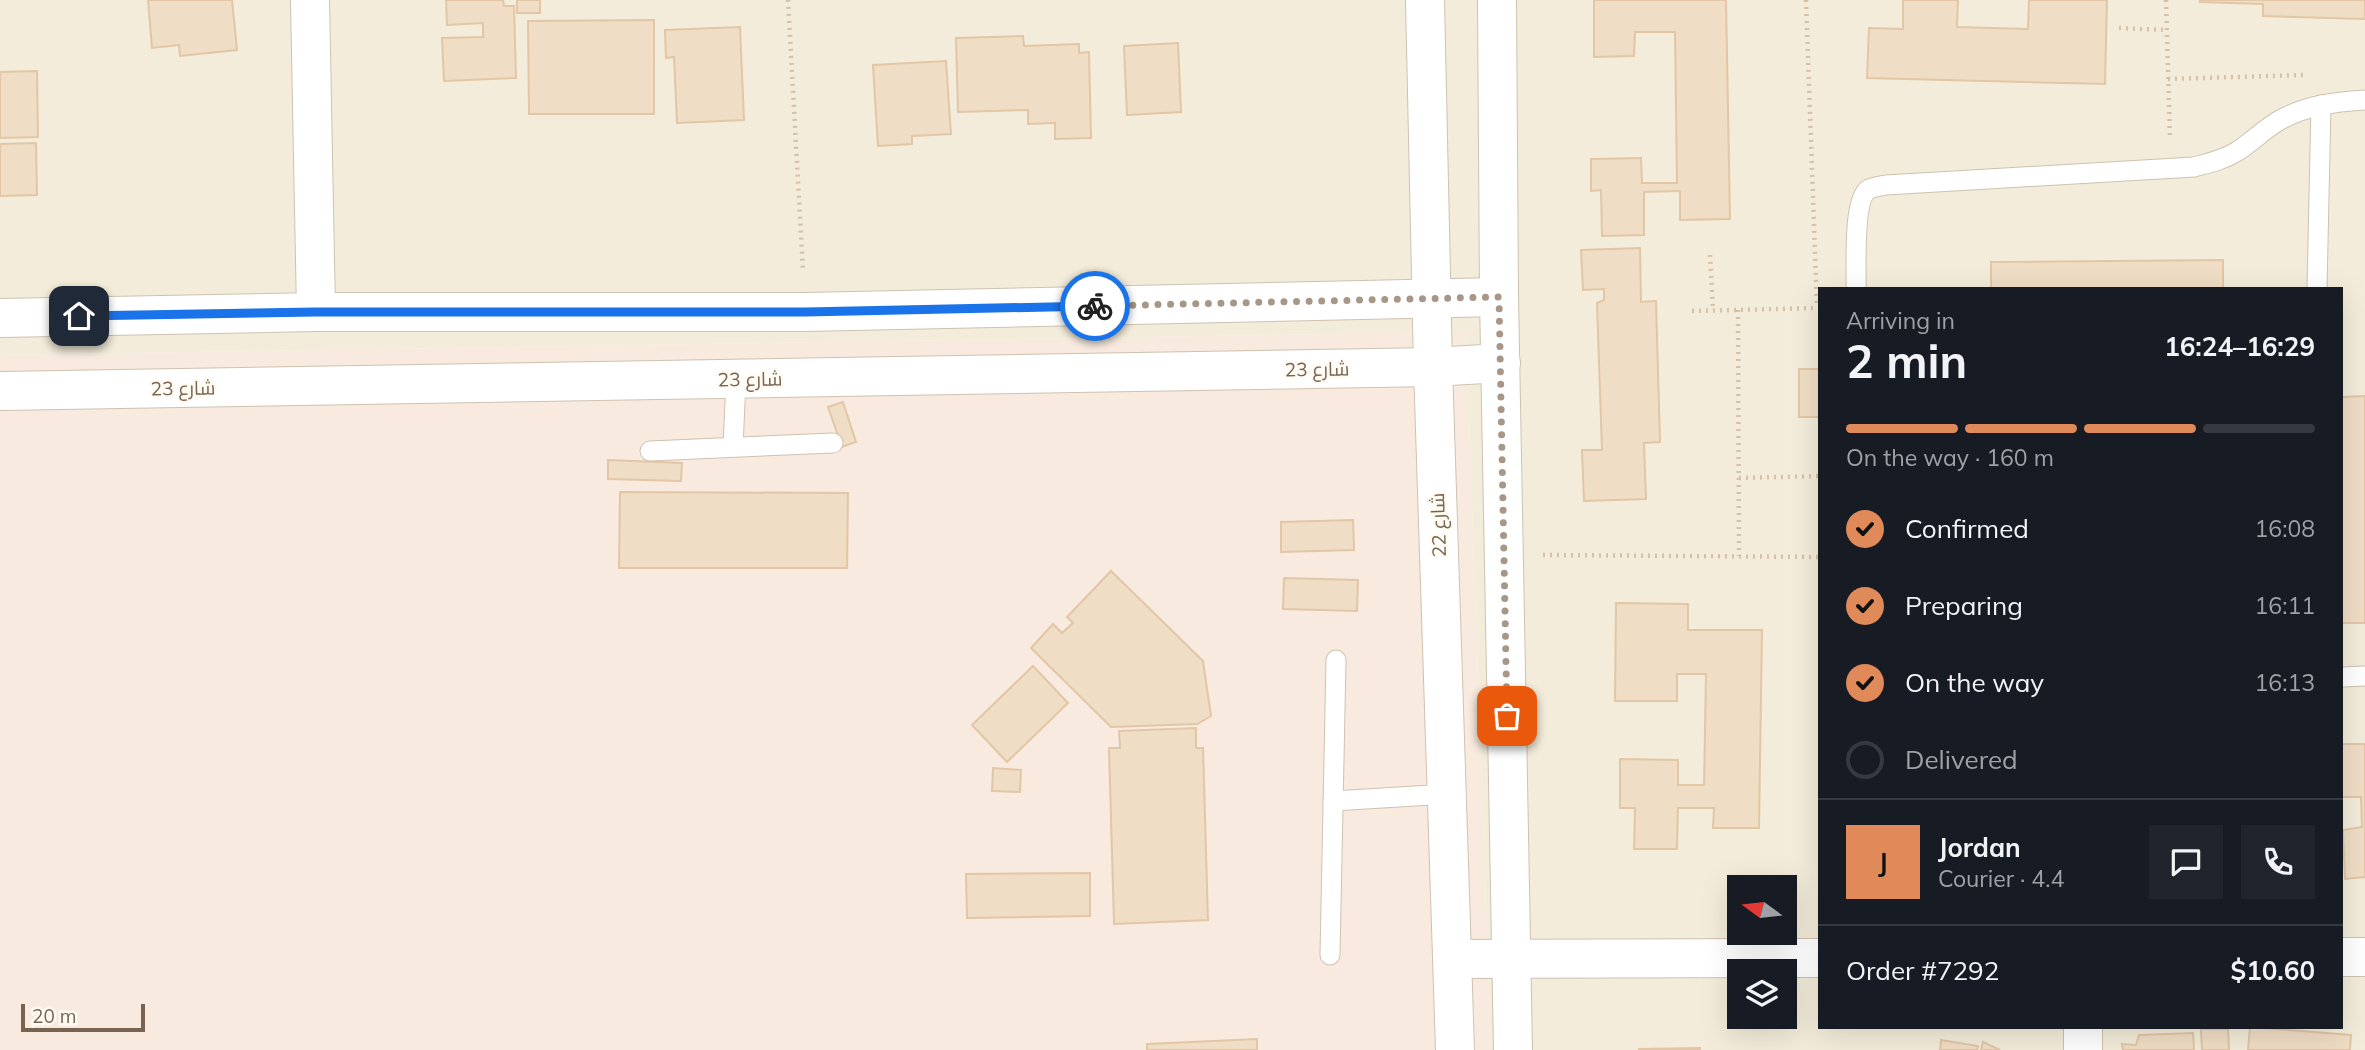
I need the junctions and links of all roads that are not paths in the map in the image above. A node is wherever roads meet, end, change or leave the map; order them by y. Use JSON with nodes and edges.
{"nodes":[{"id":1,"x":310,"y":0,"type":"edge"},
{"id":2,"x":1425,"y":0,"type":"edge"},
{"id":3,"x":1497,"y":0,"type":"edge"},
{"id":4,"x":2365,"y":100,"type":"edge"},
{"id":5,"x":2321,"y":105,"type":"junction"},
{"id":6,"x":1856,"y":287,"type":"edge"},
{"id":7,"x":2317,"y":287,"type":"edge"},
{"id":8,"x":1499,"y":297,"type":"junction"},
{"id":9,"x":1431,"y":298,"type":"junction"},
{"id":10,"x":316,"y":312,"type":"junction"},
{"id":11,"x":0,"y":318,"type":"edge"},
{"id":12,"x":1501,"y":363,"type":"junction"},
{"id":13,"x":1433,"y":367,"type":"junction"},
{"id":14,"x":736,"y":380,"type":"junction"},
{"id":15,"x":0,"y":391,"type":"edge"},
{"id":16,"x":833,"y":443,"type":"dead end"},
{"id":17,"x":733,"y":447,"type":"junction"},
{"id":18,"x":650,"y":451,"type":"dead end"},
{"id":19,"x":1336,"y":660,"type":"dead end"},
{"id":20,"x":2365,"y":676,"type":"edge"},
{"id":21,"x":2343,"y":677,"type":"edge"},
{"id":22,"x":1448,"y":794,"type":"junction"},
{"id":23,"x":1333,"y":801,"type":"junction"},
{"id":24,"x":1331,"y":955,"type":"dead end"},
{"id":25,"x":2343,"y":957,"type":"edge"},
{"id":26,"x":2365,"y":957,"type":"edge"},
{"id":27,"x":1511,"y":958,"type":"junction"},
{"id":28,"x":1818,"y":958,"type":"edge"},
{"id":29,"x":1452,"y":959,"type":"junction"},
{"id":30,"x":2083,"y":1029,"type":"edge"},
{"id":31,"x":1455,"y":1050,"type":"edge"},
{"id":32,"x":1513,"y":1050,"type":"edge"},
{"id":33,"x":2083,"y":1050,"type":"edge"}],
"edges":[{"from":1,"to":10,"type":"street"},
{"from":2,"to":9,"type":"street","name":"شارع 22"},
{"from":3,"to":8,"type":"street"},
{"from":4,"to":5,"type":"lane"},
{"from":5,"to":6,"type":"lane"},
{"from":5,"to":7,"type":"lane"},
{"from":8,"to":9,"type":"street"},
{"from":8,"to":12,"type":"street"},
{"from":9,"to":10,"type":"street"},
{"from":9,"to":13,"type":"street","name":"شارع 22"},
{"from":10,"to":11,"type":"street"},
{"from":12,"to":13,"type":"street","name":"شارع 23"},
{"from":12,"to":27,"type":"street"},
{"from":13,"to":14,"type":"street","name":"شارع 23"},
{"from":13,"to":22,"type":"street","name":"شارع 22"},
{"from":14,"to":15,"type":"street","name":"شارع 23"},
{"from":14,"to":17,"type":"lane"},
{"from":16,"to":17,"type":"lane"},
{"from":17,"to":18,"type":"lane"},
{"from":19,"to":23,"type":"lane"},
{"from":20,"to":21,"type":"lane"},
{"from":22,"to":23,"type":"lane"},
{"from":22,"to":29,"type":"street","name":"شارع 22"},
{"from":23,"to":24,"type":"lane"},
{"from":25,"to":26,"type":"street"},
{"from":27,"to":28,"type":"street"},
{"from":27,"to":29,"type":"street"},
{"from":27,"to":32,"type":"street"},
{"from":29,"to":31,"type":"street","name":"شارع 22"},
{"from":30,"to":33,"type":"street"}]}
